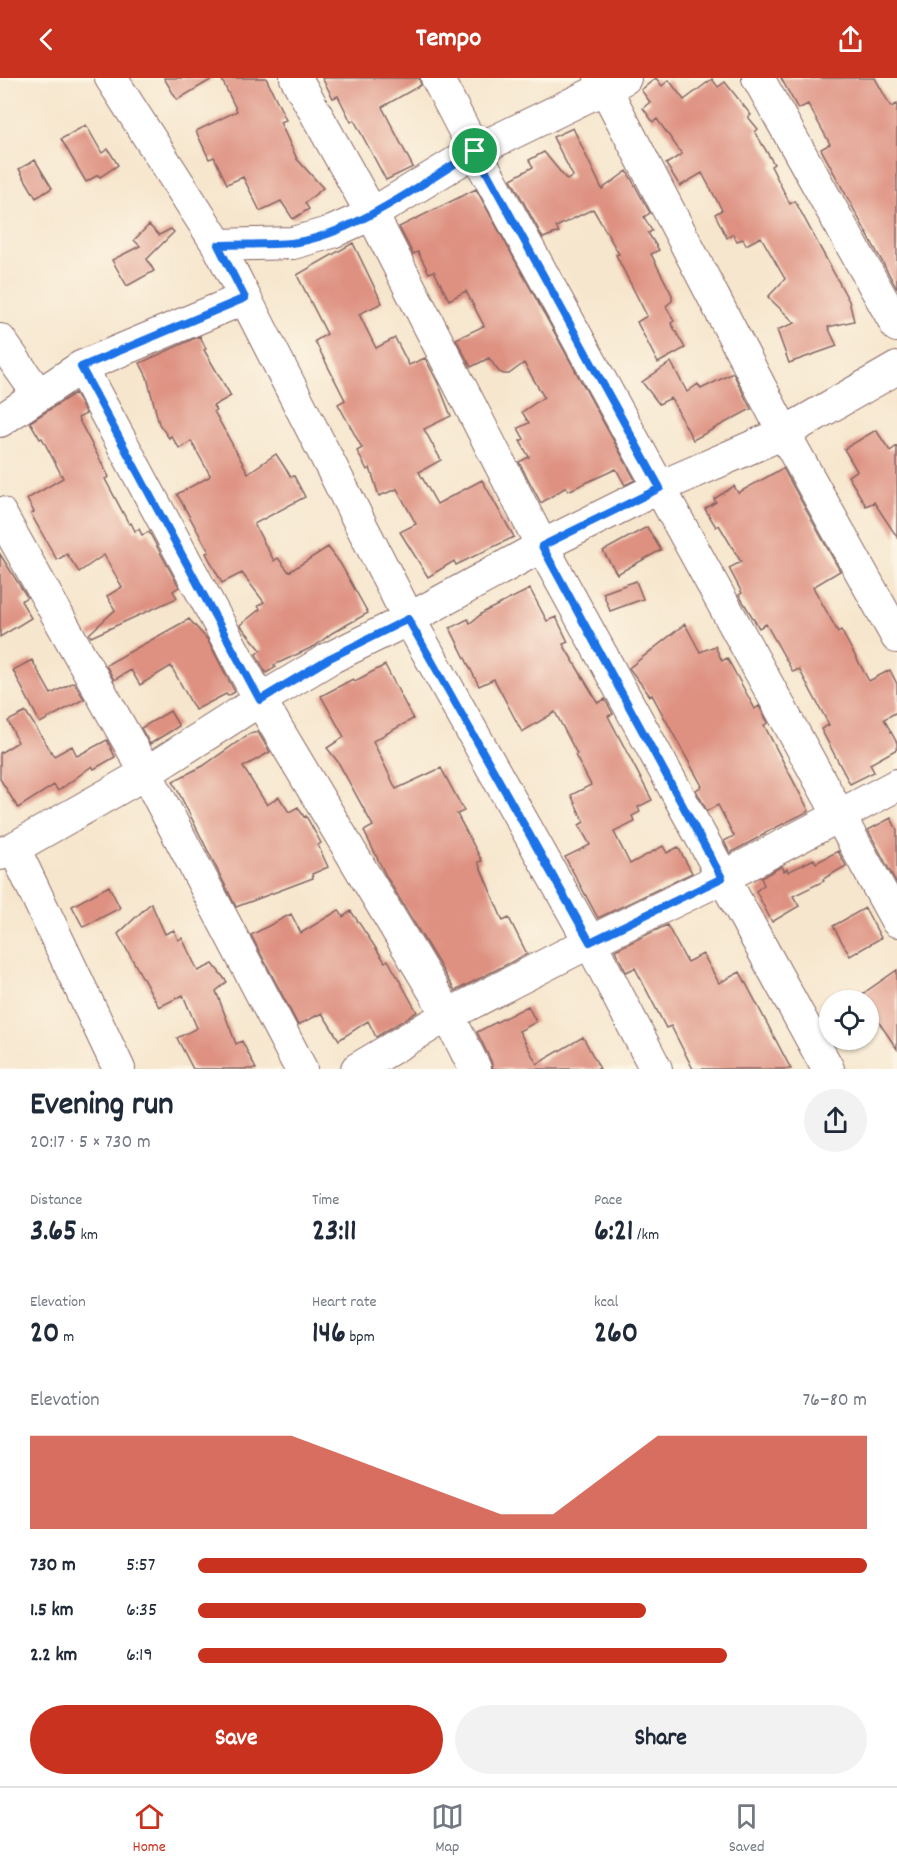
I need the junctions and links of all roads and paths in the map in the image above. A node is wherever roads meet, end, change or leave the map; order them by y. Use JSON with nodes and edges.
{"nodes":[{"id":1,"x":111,"y":78,"type":"edge"},
{"id":2,"x":297,"y":78,"type":"edge"},
{"id":3,"x":437,"y":78,"type":"edge"},
{"id":4,"x":758,"y":78,"type":"edge"},
{"id":5,"x":611,"y":81,"type":"edge"},
{"id":6,"x":475,"y":151,"type":"junction"},
{"id":7,"x":372,"y":214,"type":"junction"},
{"id":8,"x":218,"y":245,"type":"junction"},
{"id":9,"x":245,"y":298,"type":"junction"},
{"id":10,"x":897,"y":326,"type":"edge"},
{"id":11,"x":0,"y":340,"type":"edge"},
{"id":12,"x":81,"y":367,"type":"junction"},
{"id":13,"x":897,"y":368,"type":"edge"},
{"id":14,"x":38,"y":394,"type":"junction"},
{"id":15,"x":0,"y":421,"type":"edge"},
{"id":16,"x":784,"y":433,"type":"junction"},
{"id":17,"x":660,"y":488,"type":"junction"},
{"id":18,"x":0,"y":513,"type":"edge"},
{"id":19,"x":542,"y":546,"type":"junction"},
{"id":20,"x":408,"y":619,"type":"junction"},
{"id":21,"x":897,"y":637,"type":"edge"},
{"id":22,"x":260,"y":700,"type":"junction"},
{"id":23,"x":146,"y":773,"type":"junction"},
{"id":24,"x":897,"y":784,"type":"edge"},
{"id":25,"x":838,"y":816,"type":"junction"},
{"id":26,"x":7,"y":851,"type":"edge"},
{"id":27,"x":722,"y":878,"type":"junction"},
{"id":28,"x":897,"y":921,"type":"edge"},
{"id":29,"x":590,"y":942,"type":"junction"},
{"id":30,"x":448,"y":1015,"type":"junction"},
{"id":31,"x":119,"y":1069,"type":"edge"},
{"id":32,"x":301,"y":1069,"type":"edge"},
{"id":33,"x":357,"y":1069,"type":"edge"},
{"id":34,"x":475,"y":1069,"type":"edge"},
{"id":35,"x":656,"y":1069,"type":"edge"},
{"id":36,"x":828,"y":1069,"type":"edge"}],
"edges":[{"from":1,"to":8,"type":"street"},
{"from":2,"to":7,"type":"street"},
{"from":3,"to":6,"type":"street"},
{"from":4,"to":10,"type":"street"},
{"from":5,"to":6,"type":"street"},
{"from":5,"to":16,"type":"street"},
{"from":6,"to":7,"type":"street"},
{"from":6,"to":17,"type":"street"},
{"from":7,"to":8,"type":"street"},
{"from":7,"to":19,"type":"street"},
{"from":8,"to":9,"type":"street"},
{"from":9,"to":12,"type":"street"},
{"from":9,"to":20,"type":"street"},
{"from":11,"to":14,"type":"street"},
{"from":12,"to":14,"type":"street"},
{"from":12,"to":22,"type":"street"},
{"from":13,"to":16,"type":"street"},
{"from":14,"to":15,"type":"street"},
{"from":16,"to":17,"type":"street"},
{"from":16,"to":21,"type":"street"},
{"from":17,"to":19,"type":"street"},
{"from":17,"to":25,"type":"street"},
{"from":18,"to":23,"type":"street"},
{"from":19,"to":20,"type":"street"},
{"from":19,"to":27,"type":"street"},
{"from":20,"to":22,"type":"street"},
{"from":20,"to":29,"type":"street"},
{"from":22,"to":23,"type":"street"},
{"from":22,"to":30,"type":"street"},
{"from":23,"to":26,"type":"street"},
{"from":23,"to":32,"type":"street"},
{"from":24,"to":25,"type":"street"},
{"from":25,"to":27,"type":"street"},
{"from":25,"to":28,"type":"street"},
{"from":26,"to":31,"type":"street"},
{"from":27,"to":29,"type":"street"},
{"from":27,"to":36,"type":"street"},
{"from":29,"to":30,"type":"street"},
{"from":29,"to":35,"type":"street"},
{"from":30,"to":33,"type":"street"},
{"from":30,"to":34,"type":"street"}]}
